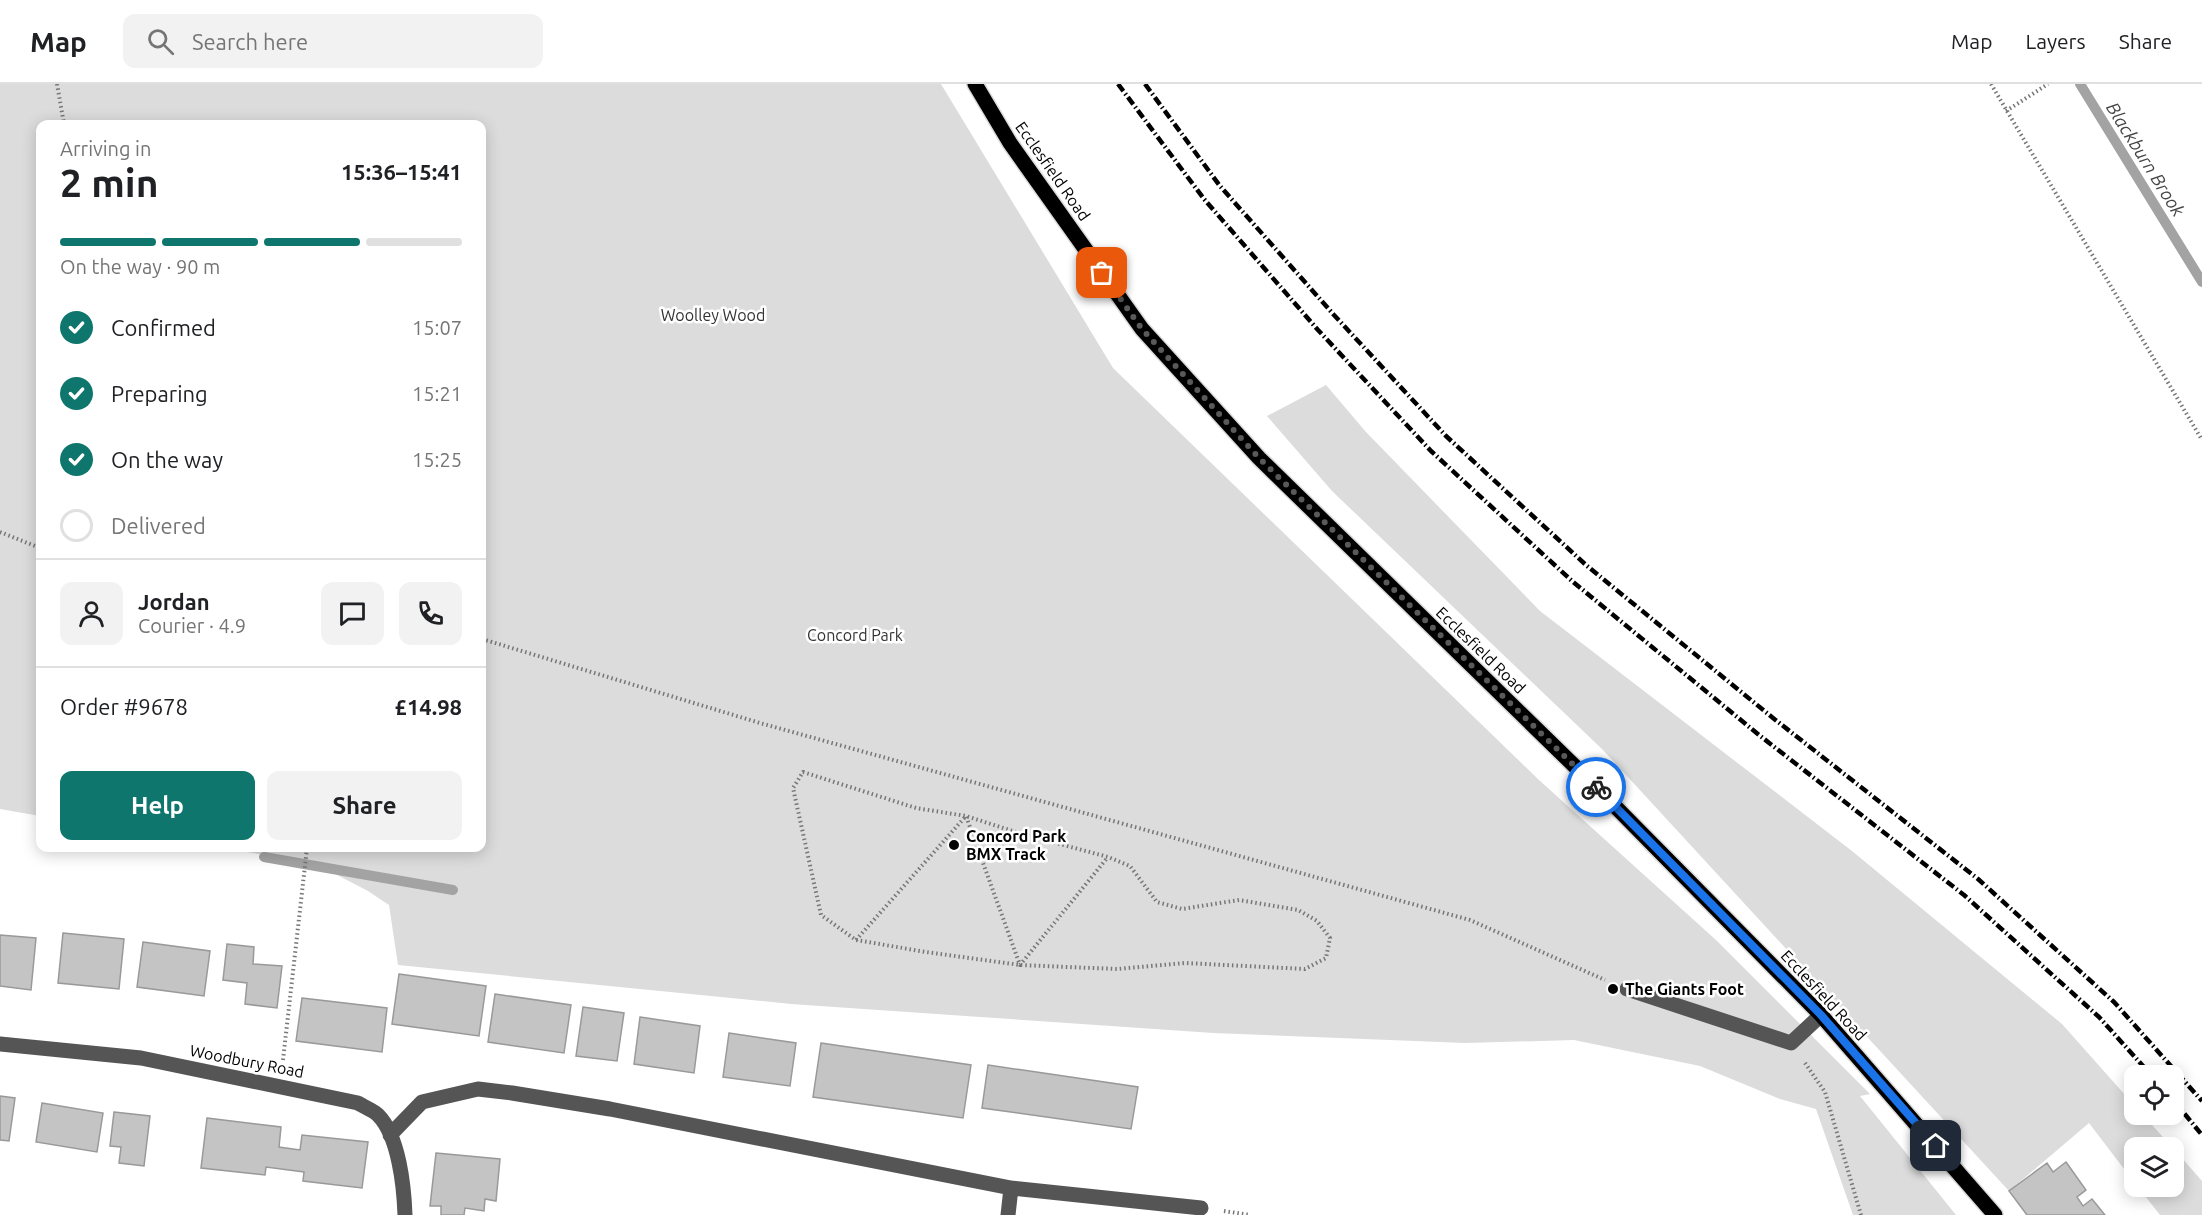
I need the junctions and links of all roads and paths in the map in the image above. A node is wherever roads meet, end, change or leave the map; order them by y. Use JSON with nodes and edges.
{"nodes":[{"id":1,"x":57,"y":84,"type":"edge"},
{"id":2,"x":975,"y":84,"type":"edge"},
{"id":3,"x":1991,"y":84,"type":"edge"},
{"id":4,"x":2048,"y":84,"type":"edge"},
{"id":5,"x":2006,"y":111,"type":"junction"},
{"id":6,"x":63,"y":120,"type":"edge"},
{"id":7,"x":2202,"y":440,"type":"edge"},
{"id":8,"x":0,"y":532,"type":"edge"},
{"id":9,"x":36,"y":546,"type":"edge"},
{"id":10,"x":486,"y":640,"type":"edge"},
{"id":11,"x":966,"y":816,"type":"junction"},
{"id":12,"x":307,"y":852,"type":"edge"},
{"id":13,"x":1108,"y":857,"type":"junction"},
{"id":14,"x":856,"y":940,"type":"junction"},
{"id":15,"x":1020,"y":965,"type":"junction"},
{"id":16,"x":1627,"y":989,"type":"joint"},
{"id":17,"x":1821,"y":1015,"type":"junction"},
{"id":18,"x":1791,"y":1042,"type":"junction"},
{"id":19,"x":0,"y":1044,"type":"edge"},
{"id":20,"x":280,"y":1085,"type":"junction"},
{"id":21,"x":390,"y":1134,"type":"junction"},
{"id":22,"x":1011,"y":1188,"type":"junction"},
{"id":23,"x":1201,"y":1208,"type":"dead end"},
{"id":24,"x":405,"y":1215,"type":"edge"},
{"id":25,"x":1008,"y":1215,"type":"edge"},
{"id":26,"x":1861,"y":1215,"type":"edge"},
{"id":27,"x":1995,"y":1215,"type":"edge"}],
"edges":[{"from":1,"to":6,"type":"path"},
{"from":2,"to":17,"type":"main road","name":"Ecclesfield Road"},
{"from":3,"to":5,"type":"path"},
{"from":4,"to":5,"type":"path"},
{"from":5,"to":7,"type":"path"},
{"from":8,"to":9,"type":"path"},
{"from":10,"to":16,"type":"path"},
{"from":11,"to":13,"type":"path"},
{"from":11,"to":14,"type":"path"},
{"from":11,"to":14,"type":"path"},
{"from":11,"to":15,"type":"path"},
{"from":12,"to":20,"type":"path"},
{"from":13,"to":15,"type":"path"},
{"from":13,"to":15,"type":"path"},
{"from":14,"to":15,"type":"path"},
{"from":16,"to":18,"type":"street"},
{"from":17,"to":18,"type":"street"},
{"from":17,"to":27,"type":"main road","name":"Ecclesfield Road"},
{"from":18,"to":26,"type":"path"},
{"from":19,"to":20,"type":"street","name":"Woodbury Road"},
{"from":20,"to":21,"type":"street","name":"Woodbury Road"},
{"from":21,"to":22,"type":"street"},
{"from":21,"to":24,"type":"street","name":"Woodbury Road"},
{"from":22,"to":23,"type":"street"},
{"from":22,"to":25,"type":"street"}]}
